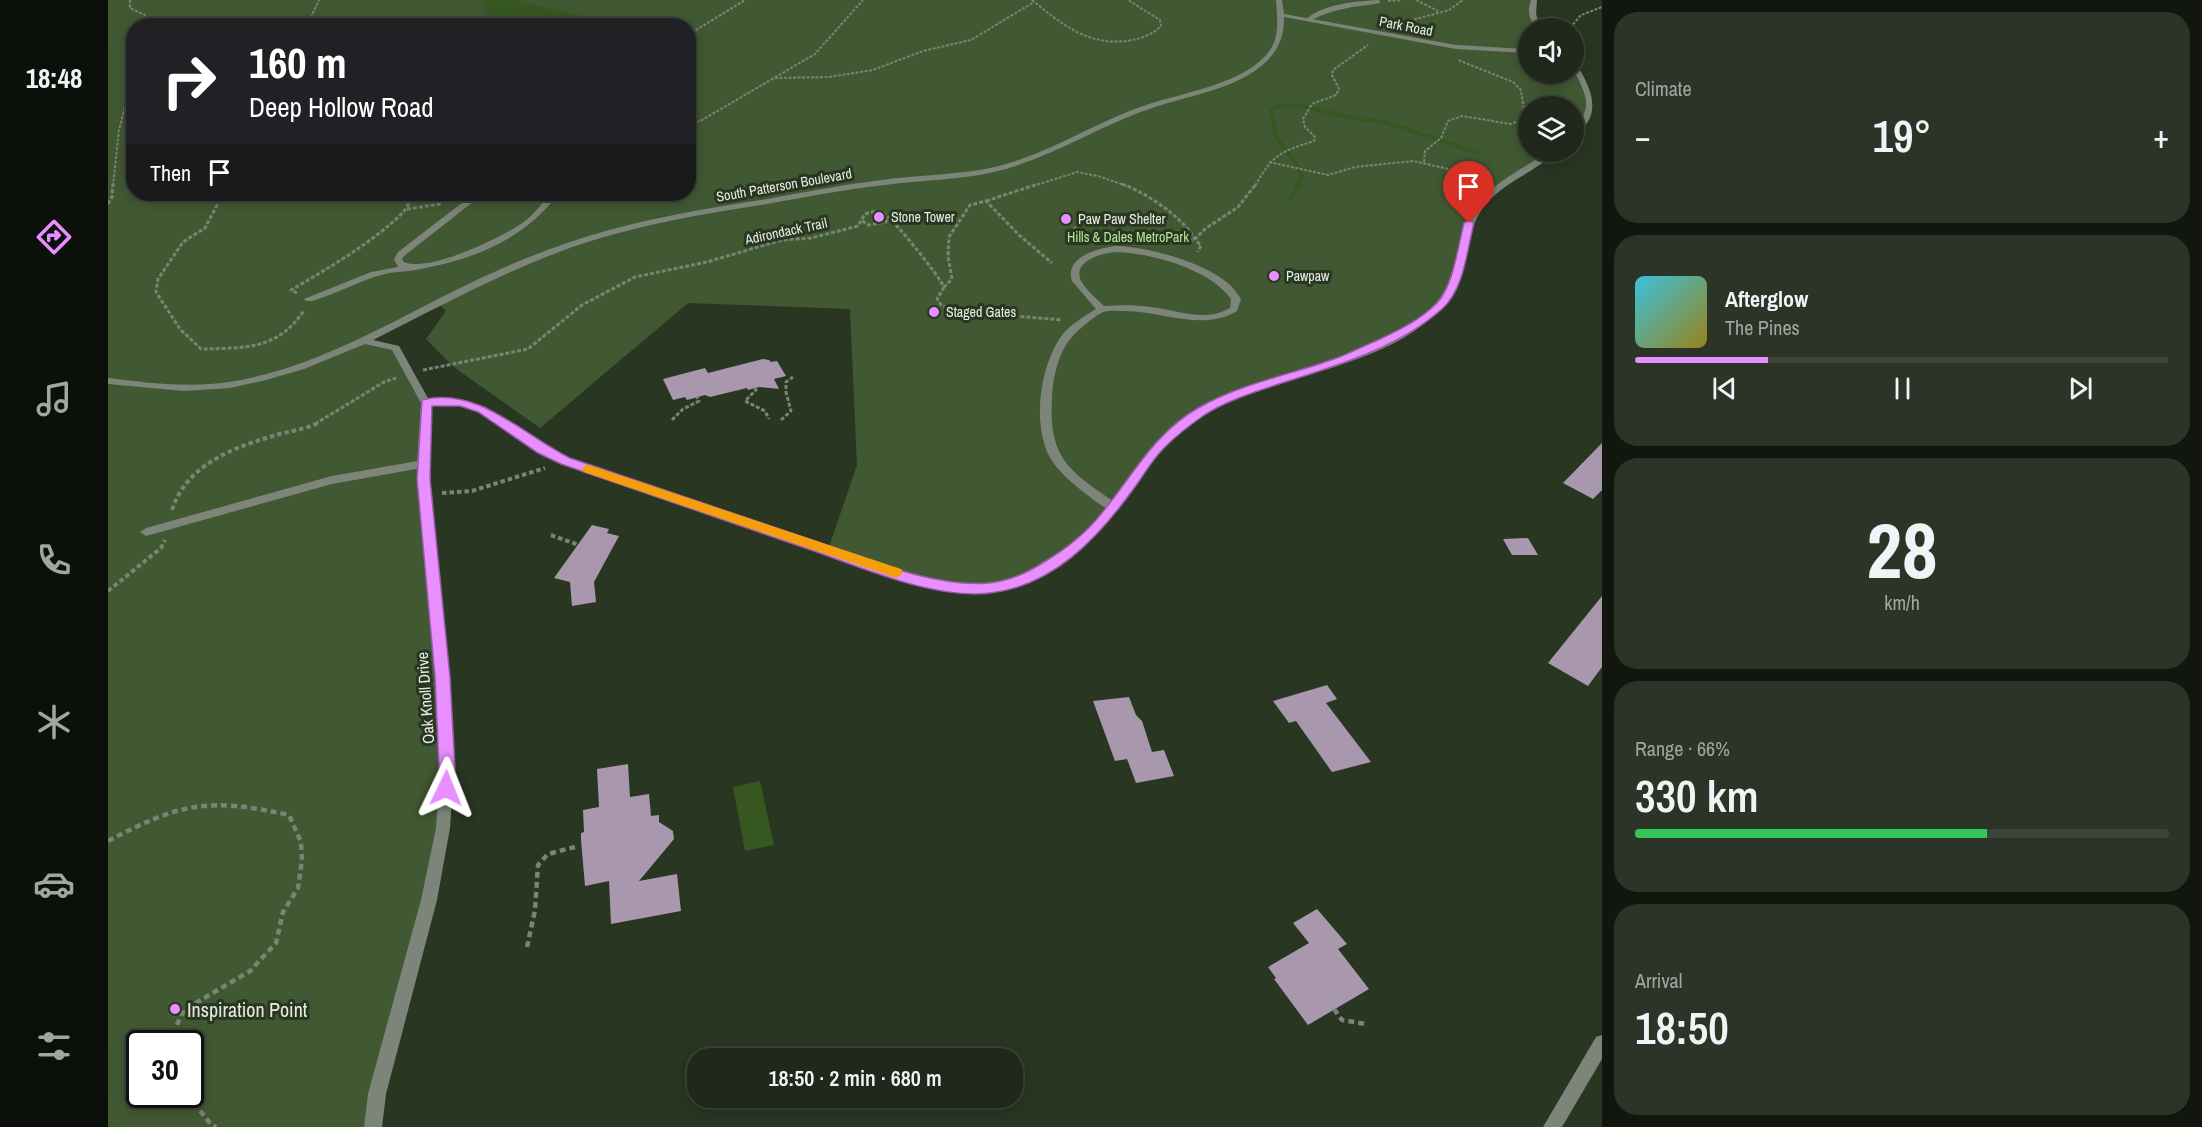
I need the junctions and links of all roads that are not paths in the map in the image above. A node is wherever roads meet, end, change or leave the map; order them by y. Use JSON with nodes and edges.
{"nodes":[{"id":1,"x":1279,"y":0,"type":"edge"},
{"id":2,"x":1534,"y":0,"type":"edge"},
{"id":3,"x":1378,"y":2,"type":"dead end"},
{"id":4,"x":1281,"y":15,"type":"junction"},
{"id":5,"x":1532,"y":18,"type":"edge"},
{"id":6,"x":1308,"y":20,"type":"junction"},
{"id":7,"x":1518,"y":50,"type":"edge"},
{"id":8,"x":1584,"y":84,"type":"edge"},
{"id":9,"x":1584,"y":120,"type":"edge"},
{"id":10,"x":1536,"y":162,"type":"edge"},
{"id":11,"x":470,"y":201,"type":"edge"},
{"id":12,"x":548,"y":201,"type":"edge"},
{"id":13,"x":409,"y":268,"type":"junction"},
{"id":14,"x":309,"y":299,"type":"road end"},
{"id":15,"x":1101,"y":309,"type":"junction"},
{"id":16,"x":365,"y":341,"type":"junction"},
{"id":17,"x":108,"y":381,"type":"edge"},
{"id":18,"x":426,"y":403,"type":"junction"},
{"id":19,"x":423,"y":464,"type":"junction"},
{"id":20,"x":1113,"y":507,"type":"junction"},
{"id":21,"x":146,"y":531,"type":"dead end"},
{"id":22,"x":1602,"y":1043,"type":"edge"},
{"id":23,"x":373,"y":1127,"type":"edge"},
{"id":24,"x":1552,"y":1127,"type":"edge"}],
"edges":[{"from":1,"to":4,"type":"street","name":"South Patterson Boulevard"},
{"from":2,"to":5,"type":"street"},
{"from":3,"to":6,"type":"street"},
{"from":4,"to":6,"type":"street","name":"Park Road"},
{"from":4,"to":16,"type":"street","name":"South Patterson Boulevard"},
{"from":6,"to":7,"type":"street","name":"Park Road"},
{"from":8,"to":9,"type":"street"},
{"from":10,"to":20,"type":"street"},
{"from":11,"to":13,"type":"street"},
{"from":12,"to":13,"type":"street"},
{"from":13,"to":14,"type":"street"},
{"from":15,"to":15,"type":"street"},
{"from":15,"to":20,"type":"street"},
{"from":16,"to":17,"type":"street","name":"South Patterson Boulevard"},
{"from":16,"to":18,"type":"street"},
{"from":18,"to":19,"type":"street","name":"Oak Knoll Drive"},
{"from":18,"to":20,"type":"street"},
{"from":19,"to":21,"type":"street"},
{"from":19,"to":23,"type":"street","name":"Oak Knoll Drive"},
{"from":22,"to":24,"type":"street"}]}
